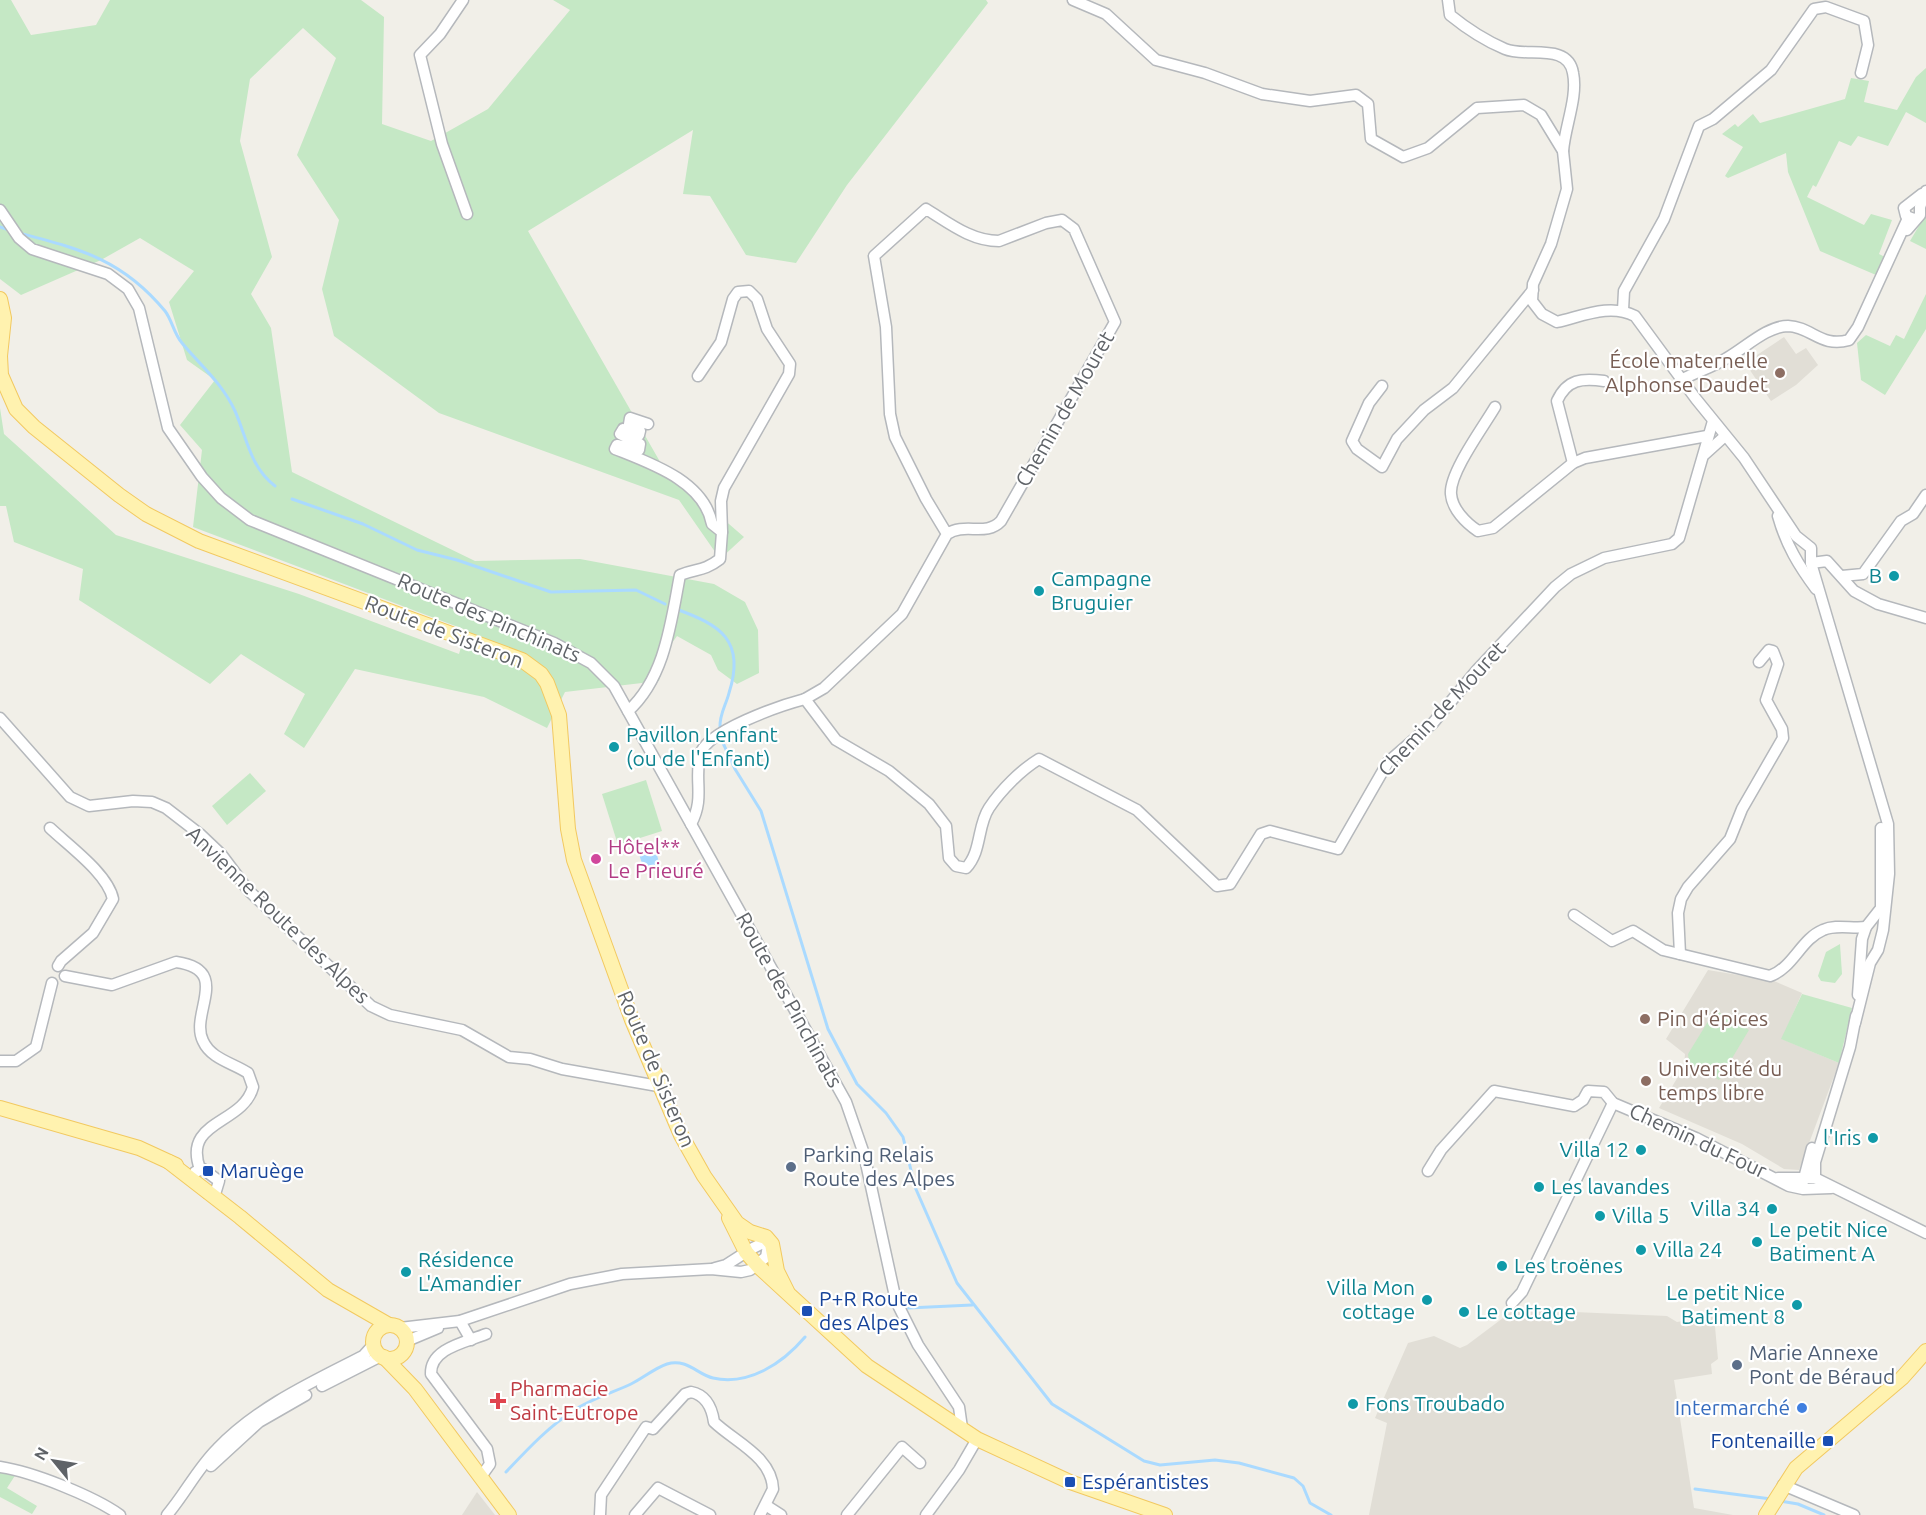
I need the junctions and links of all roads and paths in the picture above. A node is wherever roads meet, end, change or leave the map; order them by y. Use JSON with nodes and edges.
{"nodes":[{"id":1,"x":463,"y":0,"type":"edge"},
{"id":2,"x":1073,"y":0,"type":"edge"},
{"id":3,"x":1448,"y":0,"type":"edge"},
{"id":4,"x":1862,"y":73,"type":"dead end"},
{"id":5,"x":1563,"y":151,"type":"junction"},
{"id":6,"x":1926,"y":190,"type":"edge"},
{"id":7,"x":0,"y":210,"type":"edge"},
{"id":8,"x":467,"y":214,"type":"dead end"},
{"id":9,"x":1533,"y":290,"type":"junction"},
{"id":10,"x":0,"y":299,"type":"edge"},
{"id":11,"x":1623,"y":310,"type":"junction"},
{"id":12,"x":698,"y":376,"type":"dead end"},
{"id":13,"x":1682,"y":380,"type":"junction"},
{"id":14,"x":1604,"y":381,"type":"dead end"},
{"id":15,"x":1382,"y":386,"type":"dead end"},
{"id":16,"x":1495,"y":407,"type":"dead end"},
{"id":17,"x":1713,"y":421,"type":"junction"},
{"id":18,"x":648,"y":424,"type":"dead end"},
{"id":19,"x":1707,"y":436,"type":"junction"},
{"id":20,"x":1725,"y":436,"type":"junction"},
{"id":21,"x":1705,"y":454,"type":"junction"},
{"id":22,"x":1573,"y":463,"type":"junction"},
{"id":23,"x":1926,"y":495,"type":"edge"},
{"id":24,"x":1776,"y":507,"type":"junction"},
{"id":25,"x":722,"y":532,"type":"junction"},
{"id":26,"x":947,"y":534,"type":"junction"},
{"id":27,"x":1811,"y":563,"type":"junction"},
{"id":28,"x":1842,"y":576,"type":"junction"},
{"id":29,"x":1821,"y":596,"type":"junction"},
{"id":30,"x":1926,"y":618,"type":"edge"},
{"id":31,"x":1759,"y":662,"type":"dead end"},
{"id":32,"x":805,"y":699,"type":"junction"},
{"id":33,"x":628,"y":711,"type":"junction"},
{"id":34,"x":0,"y":718,"type":"edge"},
{"id":35,"x":691,"y":824,"type":"junction"},
{"id":36,"x":50,"y":828,"type":"dead end"},
{"id":37,"x":1575,"y":915,"type":"dead end"},
{"id":38,"x":1874,"y":924,"type":"junction"},
{"id":39,"x":1840,"y":928,"type":"junction"},
{"id":40,"x":1862,"y":943,"type":"junction"},
{"id":41,"x":1875,"y":952,"type":"junction"},
{"id":42,"x":1680,"y":954,"type":"junction"},
{"id":43,"x":58,"y":966,"type":"dead end"},
{"id":44,"x":65,"y":976,"type":"dead end"},
{"id":45,"x":52,"y":983,"type":"dead end"},
{"id":46,"x":1855,"y":1023,"type":"junction"},
{"id":47,"x":0,"y":1060,"type":"edge"},
{"id":48,"x":658,"y":1086,"type":"junction"},
{"id":49,"x":1613,"y":1103,"type":"junction"},
{"id":50,"x":0,"y":1108,"type":"edge"},
{"id":51,"x":1428,"y":1171,"type":"dead end"},
{"id":52,"x":196,"y":1174,"type":"junction"},
{"id":53,"x":1807,"y":1181,"type":"junction"},
{"id":54,"x":1831,"y":1188,"type":"junction"},
{"id":55,"x":723,"y":1205,"type":"junction"},
{"id":56,"x":1926,"y":1233,"type":"edge"},
{"id":57,"x":771,"y":1250,"type":"junction"},
{"id":58,"x":745,"y":1253,"type":"junction"},
{"id":59,"x":711,"y":1269,"type":"junction"},
{"id":60,"x":759,"y":1271,"type":"junction"},
{"id":61,"x":787,"y":1291,"type":"junction"},
{"id":62,"x":1512,"y":1304,"type":"dead end"},
{"id":63,"x":352,"y":1306,"type":"junction"},
{"id":64,"x":461,"y":1320,"type":"junction"},
{"id":65,"x":400,"y":1336,"type":"junction"},
{"id":66,"x":1926,"y":1345,"type":"edge"},
{"id":67,"x":378,"y":1348,"type":"junction"},
{"id":68,"x":1926,"y":1351,"type":"edge"},
{"id":69,"x":415,"y":1389,"type":"junction"},
{"id":70,"x":1888,"y":1390,"type":"junction"},
{"id":71,"x":962,"y":1428,"type":"junction"},
{"id":72,"x":977,"y":1439,"type":"junction"},
{"id":73,"x":920,"y":1463,"type":"dead end"},
{"id":74,"x":0,"y":1467,"type":"edge"},
{"id":75,"x":480,"y":1478,"type":"junction"},
{"id":76,"x":1782,"y":1487,"type":"junction"},
{"id":77,"x":764,"y":1510,"type":"edge"},
{"id":78,"x":1767,"y":1514,"type":"edge"},
{"id":79,"x":120,"y":1515,"type":"edge"},
{"id":80,"x":167,"y":1515,"type":"edge"},
{"id":81,"x":176,"y":1515,"type":"edge"},
{"id":82,"x":508,"y":1515,"type":"edge"},
{"id":83,"x":600,"y":1515,"type":"edge"},
{"id":84,"x":635,"y":1515,"type":"edge"},
{"id":85,"x":710,"y":1515,"type":"edge"},
{"id":86,"x":781,"y":1515,"type":"edge"},
{"id":87,"x":847,"y":1515,"type":"edge"},
{"id":88,"x":926,"y":1515,"type":"edge"},
{"id":89,"x":1165,"y":1515,"type":"edge"},
{"id":90,"x":1854,"y":1515,"type":"edge"}],
"edges":[{"from":1,"to":8,"type":"street"},
{"from":2,"to":5,"type":"street"},
{"from":3,"to":5,"type":"street"},
{"from":4,"to":11,"type":"street"},
{"from":5,"to":9,"type":"street"},
{"from":6,"to":13,"type":"street"},
{"from":7,"to":33,"type":"street","name":"Route des Pinchinats"},
{"from":9,"to":11,"type":"street"},
{"from":9,"to":15,"type":"street"},
{"from":10,"to":48,"type":"main road","name":"Route de Sisteron"},
{"from":11,"to":13,"type":"street"},
{"from":12,"to":25,"type":"street"},
{"from":13,"to":17,"type":"street"},
{"from":14,"to":22,"type":"street"},
{"from":16,"to":22,"type":"street"},
{"from":17,"to":19,"type":"street"},
{"from":17,"to":20,"type":"street"},
{"from":18,"to":25,"type":"street"},
{"from":19,"to":21,"type":"street"},
{"from":19,"to":22,"type":"street"},
{"from":20,"to":21,"type":"street"},
{"from":20,"to":24,"type":"street"},
{"from":21,"to":32,"type":"street","name":"Chemin de Mouret"},
{"from":23,"to":28,"type":"street"},
{"from":24,"to":27,"type":"street"},
{"from":24,"to":29,"type":"street"},
{"from":25,"to":33,"type":"street"},
{"from":26,"to":26,"type":"street","name":"Chemin de Mouret"},
{"from":26,"to":32,"type":"street"},
{"from":27,"to":28,"type":"street"},
{"from":27,"to":29,"type":"street"},
{"from":28,"to":30,"type":"street"},
{"from":29,"to":38,"type":"street"},
{"from":31,"to":42,"type":"street"},
{"from":32,"to":35,"type":"street"},
{"from":33,"to":35,"type":"street","name":"Route des Pinchinats"},
{"from":34,"to":48,"type":"street","name":"Anvienne Route des Alpes"},
{"from":35,"to":71,"type":"street","name":"Route des Pinchinats"},
{"from":36,"to":43,"type":"street"},
{"from":37,"to":42,"type":"street"},
{"from":38,"to":39,"type":"street"},
{"from":38,"to":40,"type":"street"},
{"from":38,"to":41,"type":"street"},
{"from":39,"to":40,"type":"street"},
{"from":39,"to":42,"type":"street"},
{"from":40,"to":41,"type":"street"},
{"from":40,"to":46,"type":"street"},
{"from":41,"to":46,"type":"street"},
{"from":44,"to":52,"type":"street"},
{"from":45,"to":47,"type":"street"},
{"from":46,"to":53,"type":"street"},
{"from":48,"to":55,"type":"main road","name":"Route de Sisteron"},
{"from":49,"to":51,"type":"street"},
{"from":49,"to":53,"type":"street","name":"Chemin du Four"},
{"from":49,"to":62,"type":"street","name":"Chemin du Four"},
{"from":50,"to":52,"type":"main road"},
{"from":52,"to":63,"type":"main road"},
{"from":53,"to":54,"type":"street","name":"Chemin du Four"},
{"from":53,"to":54,"type":"street"},
{"from":54,"to":56,"type":"street"},
{"from":55,"to":57,"type":"main road","name":"Route de Sisteron"},
{"from":55,"to":58,"type":"main road","name":"Route de Sisteron"},
{"from":57,"to":58,"type":"street"},
{"from":57,"to":60,"type":"street"},
{"from":57,"to":61,"type":"main road","name":"Route de Sisteron"},
{"from":58,"to":59,"type":"street"},
{"from":58,"to":60,"type":"main road","name":"Route de Sisteron"},
{"from":59,"to":60,"type":"street"},
{"from":59,"to":64,"type":"street"},
{"from":60,"to":61,"type":"main road","name":"Route de Sisteron"},
{"from":61,"to":71,"type":"main road","name":"Route de Sisteron"},
{"from":63,"to":65,"type":"main road"},
{"from":63,"to":67,"type":"main road"},
{"from":64,"to":65,"type":"street"},
{"from":64,"to":75,"type":"street"},
{"from":65,"to":67,"type":"main road"},
{"from":65,"to":67,"type":"main road"},
{"from":65,"to":69,"type":"main road"},
{"from":66,"to":70,"type":"main road"},
{"from":67,"to":69,"type":"main road"},
{"from":67,"to":80,"type":"street"},
{"from":67,"to":81,"type":"street"},
{"from":68,"to":70,"type":"main road"},
{"from":69,"to":75,"type":"main road"},
{"from":70,"to":76,"type":"main road"},
{"from":71,"to":72,"type":"main road","name":"Route de Sisteron"},
{"from":72,"to":88,"type":"street"},
{"from":72,"to":89,"type":"main road","name":"Route de Sisteron"},
{"from":73,"to":87,"type":"street"},
{"from":74,"to":79,"type":"street"},
{"from":75,"to":82,"type":"main road"},
{"from":76,"to":78,"type":"main road"},
{"from":76,"to":90,"type":"street"},
{"from":77,"to":83,"type":"street"},
{"from":77,"to":86,"type":"street"},
{"from":84,"to":85,"type":"street"}]}
